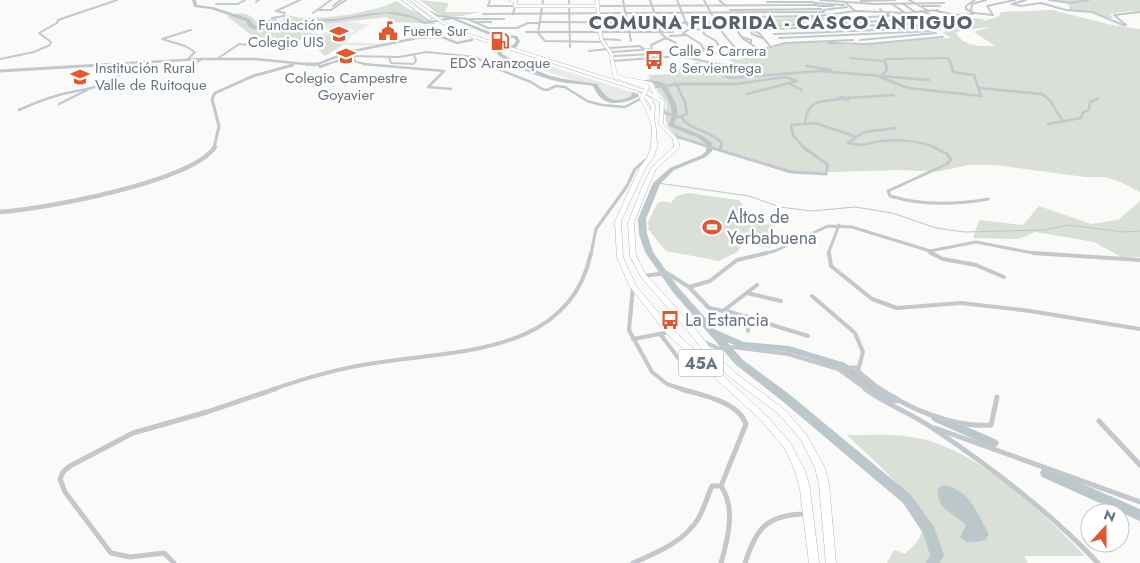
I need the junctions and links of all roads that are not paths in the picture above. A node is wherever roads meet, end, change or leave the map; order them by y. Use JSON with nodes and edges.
{"nodes":[{"id":1,"x":117,"y":0,"type":"edge"},
{"id":2,"x":245,"y":0,"type":"edge"},
{"id":3,"x":259,"y":0,"type":"edge"},
{"id":4,"x":294,"y":0,"type":"edge"},
{"id":5,"x":300,"y":0,"type":"edge"},
{"id":6,"x":331,"y":0,"type":"edge"},
{"id":7,"x":404,"y":0,"type":"edge"},
{"id":8,"x":490,"y":0,"type":"edge"},
{"id":9,"x":512,"y":0,"type":"edge"},
{"id":10,"x":543,"y":0,"type":"edge"},
{"id":11,"x":569,"y":0,"type":"edge"},
{"id":12,"x":597,"y":0,"type":"edge"},
{"id":13,"x":622,"y":0,"type":"edge"},
{"id":14,"x":650,"y":0,"type":"edge"},
{"id":15,"x":677,"y":0,"type":"edge"},
{"id":16,"x":704,"y":0,"type":"edge"},
{"id":17,"x":719,"y":0,"type":"edge"},
{"id":18,"x":820,"y":0,"type":"edge"},
{"id":19,"x":895,"y":0,"type":"edge"},
{"id":20,"x":909,"y":0,"type":"edge"},
{"id":21,"x":947,"y":0,"type":"edge"},
{"id":22,"x":976,"y":0,"type":"edge"},
{"id":23,"x":986,"y":0,"type":"edge"},
{"id":24,"x":1015,"y":0,"type":"edge"},
{"id":25,"x":1026,"y":0,"type":"edge"},
{"id":26,"x":1049,"y":0,"type":"edge"},
{"id":27,"x":1090,"y":0,"type":"edge"},
{"id":28,"x":242,"y":1,"type":"junction"},
{"id":29,"x":342,"y":1,"type":"edge"},
{"id":30,"x":414,"y":1,"type":"edge"},
{"id":31,"x":516,"y":1,"type":"edge"},
{"id":32,"x":766,"y":1,"type":"edge"},
{"id":33,"x":861,"y":1,"type":"edge"},
{"id":34,"x":812,"y":2,"type":"edge"},
{"id":35,"x":220,"y":3,"type":"dead end"},
{"id":36,"x":902,"y":3,"type":"junction"},
{"id":37,"x":913,"y":3,"type":"junction"},
{"id":38,"x":944,"y":3,"type":"junction"},
{"id":39,"x":216,"y":4,"type":"dead end"},
{"id":40,"x":238,"y":4,"type":"joint"},
{"id":41,"x":287,"y":4,"type":"dead end"},
{"id":42,"x":865,"y":4,"type":"junction"},
{"id":43,"x":892,"y":4,"type":"junction"},
{"id":44,"x":259,"y":5,"type":"dead end"},
{"id":45,"x":515,"y":6,"type":"junction"},
{"id":46,"x":542,"y":6,"type":"junction"},
{"id":47,"x":570,"y":6,"type":"junction"},
{"id":48,"x":598,"y":6,"type":"junction"},
{"id":49,"x":624,"y":6,"type":"junction"},
{"id":50,"x":652,"y":6,"type":"junction"},
{"id":51,"x":680,"y":6,"type":"junction"},
{"id":52,"x":707,"y":6,"type":"junction"},
{"id":53,"x":726,"y":6,"type":"junction"},
{"id":54,"x":770,"y":6,"type":"junction"},
{"id":55,"x":847,"y":6,"type":"junction"},
{"id":56,"x":919,"y":6,"type":"junction"},
{"id":57,"x":940,"y":6,"type":"junction"},
{"id":58,"x":1044,"y":6,"type":"dead end"},
{"id":59,"x":1058,"y":8,"type":"junction"},
{"id":60,"x":774,"y":9,"type":"junction"},
{"id":61,"x":821,"y":9,"type":"junction"},
{"id":62,"x":880,"y":9,"type":"dead end"},
{"id":63,"x":318,"y":10,"type":"junction"},
{"id":64,"x":331,"y":10,"type":"junction"},
{"id":65,"x":730,"y":10,"type":"junction"},
{"id":66,"x":925,"y":10,"type":"junction"},
{"id":67,"x":276,"y":11,"type":"joint"},
{"id":68,"x":428,"y":11,"type":"junction"},
{"id":69,"x":856,"y":11,"type":"junction"},
{"id":70,"x":921,"y":11,"type":"junction"},
{"id":71,"x":938,"y":11,"type":"junction"},
{"id":72,"x":971,"y":11,"type":"junction"},
{"id":73,"x":846,"y":12,"type":"junction"},
{"id":74,"x":884,"y":12,"type":"junction"},
{"id":75,"x":916,"y":12,"type":"junction"},
{"id":76,"x":1140,"y":12,"type":"edge"},
{"id":77,"x":313,"y":13,"type":"dead end"},
{"id":78,"x":778,"y":13,"type":"junction"},
{"id":79,"x":974,"y":13,"type":"junction"},
{"id":80,"x":483,"y":14,"type":"dead end"},
{"id":81,"x":513,"y":14,"type":"junction"},
{"id":82,"x":541,"y":14,"type":"junction"},
{"id":83,"x":570,"y":14,"type":"junction"},
{"id":84,"x":598,"y":14,"type":"junction"},
{"id":85,"x":626,"y":14,"type":"junction"},
{"id":86,"x":655,"y":14,"type":"junction"},
{"id":87,"x":682,"y":14,"type":"junction"},
{"id":88,"x":712,"y":14,"type":"junction"},
{"id":89,"x":733,"y":14,"type":"junction"},
{"id":90,"x":905,"y":14,"type":"junction"},
{"id":91,"x":828,"y":15,"type":"junction"},
{"id":92,"x":890,"y":16,"type":"junction"},
{"id":93,"x":443,"y":17,"type":"junction"},
{"id":94,"x":735,"y":17,"type":"junction"},
{"id":95,"x":783,"y":17,"type":"junction"},
{"id":96,"x":857,"y":17,"type":"junction"},
{"id":97,"x":267,"y":18,"type":"dead end"},
{"id":98,"x":940,"y":18,"type":"junction"},
{"id":99,"x":274,"y":19,"type":"joint"},
{"id":100,"x":471,"y":19,"type":"junction"},
{"id":101,"x":504,"y":19,"type":"dead end"},
{"id":102,"x":830,"y":19,"type":"junction"},
{"id":103,"x":933,"y":19,"type":"dead end"},
{"id":104,"x":263,"y":20,"type":"junction"},
{"id":105,"x":903,"y":20,"type":"junction"},
{"id":106,"x":937,"y":20,"type":"dead end"},
{"id":107,"x":945,"y":20,"type":"junction"},
{"id":108,"x":437,"y":21,"type":"junction"},
{"id":109,"x":739,"y":21,"type":"dead end"},
{"id":110,"x":475,"y":22,"type":"junction"},
{"id":111,"x":491,"y":22,"type":"dead end"},
{"id":112,"x":570,"y":22,"type":"junction"},
{"id":113,"x":686,"y":22,"type":"junction"},
{"id":114,"x":958,"y":22,"type":"dead end"},
{"id":115,"x":540,"y":23,"type":"junction"},
{"id":116,"x":599,"y":23,"type":"junction"},
{"id":117,"x":628,"y":23,"type":"junction"},
{"id":118,"x":658,"y":23,"type":"junction"},
{"id":119,"x":717,"y":23,"type":"junction"},
{"id":120,"x":834,"y":23,"type":"junction"},
{"id":121,"x":264,"y":24,"type":"dead end"},
{"id":122,"x":527,"y":24,"type":"joint"},
{"id":123,"x":912,"y":24,"type":"junction"},
{"id":124,"x":734,"y":26,"type":"junction"},
{"id":125,"x":748,"y":26,"type":"junction"},
{"id":126,"x":763,"y":26,"type":"junction"},
{"id":127,"x":944,"y":26,"type":"dead end"},
{"id":128,"x":718,"y":27,"type":"junction"},
{"id":129,"x":841,"y":27,"type":"junction"},
{"id":130,"x":924,"y":28,"type":"junction"},
{"id":131,"x":768,"y":29,"type":"junction"},
{"id":132,"x":940,"y":29,"type":"dead end"},
{"id":133,"x":191,"y":30,"type":"dead end"},
{"id":134,"x":688,"y":30,"type":"junction"},
{"id":135,"x":703,"y":31,"type":"junction"},
{"id":136,"x":847,"y":31,"type":"junction"},
{"id":137,"x":526,"y":32,"type":"dead end"},
{"id":138,"x":538,"y":32,"type":"junction"},
{"id":139,"x":570,"y":32,"type":"junction"},
{"id":140,"x":600,"y":32,"type":"junction"},
{"id":141,"x":631,"y":32,"type":"junction"},
{"id":142,"x":673,"y":32,"type":"dead end"},
{"id":143,"x":933,"y":32,"type":"junction"},
{"id":144,"x":661,"y":33,"type":"junction"},
{"id":145,"x":898,"y":33,"type":"junction"},
{"id":146,"x":936,"y":33,"type":"junction"},
{"id":147,"x":774,"y":34,"type":"junction"},
{"id":148,"x":687,"y":35,"type":"junction"},
{"id":149,"x":854,"y":35,"type":"junction"},
{"id":150,"x":463,"y":36,"type":"junction"},
{"id":151,"x":670,"y":36,"type":"dead end"},
{"id":152,"x":903,"y":36,"type":"junction"},
{"id":153,"x":666,"y":38,"type":"junction"},
{"id":154,"x":779,"y":38,"type":"junction"},
{"id":155,"x":472,"y":40,"type":"junction"},
{"id":156,"x":620,"y":40,"type":"dead end"},
{"id":157,"x":852,"y":40,"type":"dead end"},
{"id":158,"x":860,"y":40,"type":"junction"},
{"id":159,"x":466,"y":41,"type":"junction"},
{"id":160,"x":603,"y":41,"type":"junction"},
{"id":161,"x":631,"y":41,"type":"dead end"},
{"id":162,"x":570,"y":42,"type":"junction"},
{"id":163,"x":815,"y":42,"type":"junction"},
{"id":164,"x":785,"y":43,"type":"junction"},
{"id":165,"x":867,"y":44,"type":"junction"},
{"id":166,"x":770,"y":46,"type":"junction"},
{"id":167,"x":570,"y":48,"type":"dead end"},
{"id":168,"x":290,"y":49,"type":"dead end"},
{"id":169,"x":609,"y":49,"type":"junction"},
{"id":170,"x":508,"y":50,"type":"junction"},
{"id":171,"x":644,"y":50,"type":"junction"},
{"id":172,"x":652,"y":50,"type":"junction"},
{"id":173,"x":704,"y":50,"type":"junction"},
{"id":174,"x":760,"y":50,"type":"junction"},
{"id":175,"x":589,"y":51,"type":"dead end"},
{"id":176,"x":723,"y":53,"type":"junction"},
{"id":177,"x":614,"y":54,"type":"junction"},
{"id":178,"x":652,"y":54,"type":"junction"},
{"id":179,"x":414,"y":55,"type":"junction"},
{"id":180,"x":352,"y":56,"type":"junction"},
{"id":181,"x":681,"y":56,"type":"junction"},
{"id":182,"x":745,"y":56,"type":"junction"},
{"id":183,"x":389,"y":57,"type":"junction"},
{"id":184,"x":850,"y":58,"type":"dead end"},
{"id":185,"x":0,"y":59,"type":"edge"},
{"id":186,"x":202,"y":59,"type":"junction"},
{"id":187,"x":217,"y":59,"type":"junction"},
{"id":188,"x":654,"y":59,"type":"junction"},
{"id":189,"x":187,"y":60,"type":"junction"},
{"id":190,"x":614,"y":61,"type":"junction"},
{"id":191,"x":884,"y":61,"type":"junction"},
{"id":192,"x":128,"y":64,"type":"junction"},
{"id":193,"x":298,"y":64,"type":"junction"},
{"id":194,"x":319,"y":64,"type":"junction"},
{"id":195,"x":806,"y":66,"type":"dead end"},
{"id":196,"x":0,"y":71,"type":"edge"},
{"id":197,"x":834,"y":72,"type":"junction"},
{"id":198,"x":189,"y":75,"type":"dead end"},
{"id":199,"x":880,"y":76,"type":"junction"},
{"id":200,"x":929,"y":80,"type":"dead end"},
{"id":201,"x":634,"y":81,"type":"junction"},
{"id":202,"x":790,"y":84,"type":"junction"},
{"id":203,"x":679,"y":85,"type":"junction"},
{"id":204,"x":654,"y":87,"type":"junction"},
{"id":205,"x":92,"y":88,"type":"junction"},
{"id":206,"x":979,"y":88,"type":"junction"},
{"id":207,"x":451,"y":89,"type":"dead end"},
{"id":208,"x":802,"y":90,"type":"dead end"},
{"id":209,"x":643,"y":92,"type":"junction"},
{"id":210,"x":747,"y":94,"type":"dead end"},
{"id":211,"x":894,"y":95,"type":"dead end"},
{"id":212,"x":657,"y":97,"type":"junction"},
{"id":213,"x":642,"y":98,"type":"junction"},
{"id":214,"x":1098,"y":99,"type":"dead end"},
{"id":215,"x":59,"y":104,"type":"dead end"},
{"id":216,"x":663,"y":108,"type":"junction"},
{"id":217,"x":19,"y":110,"type":"dead end"},
{"id":218,"x":680,"y":117,"type":"junction"},
{"id":219,"x":652,"y":119,"type":"junction"},
{"id":220,"x":805,"y":121,"type":"junction"},
{"id":221,"x":1064,"y":121,"type":"junction"},
{"id":222,"x":1048,"y":124,"type":"dead end"},
{"id":223,"x":896,"y":128,"type":"dead end"},
{"id":224,"x":672,"y":135,"type":"junction"},
{"id":225,"x":854,"y":136,"type":"junction"},
{"id":226,"x":720,"y":149,"type":"junction"},
{"id":227,"x":649,"y":160,"type":"junction"},
{"id":228,"x":988,"y":199,"type":"dead end"},
{"id":229,"x":0,"y":212,"type":"edge"},
{"id":230,"x":838,"y":225,"type":"junction"},
{"id":231,"x":925,"y":250,"type":"junction"},
{"id":232,"x":1140,"y":260,"type":"edge"},
{"id":233,"x":667,"y":273,"type":"joint"},
{"id":234,"x":647,"y":275,"type":"junction"},
{"id":235,"x":1004,"y":277,"type":"dead end"},
{"id":236,"x":758,"y":285,"type":"dead end"},
{"id":237,"x":634,"y":287,"type":"junction"},
{"id":238,"x":689,"y":287,"type":"junction"},
{"id":239,"x":747,"y":293,"type":"junction"},
{"id":240,"x":812,"y":296,"type":"dead end"},
{"id":241,"x":781,"y":301,"type":"dead end"},
{"id":242,"x":727,"y":311,"type":"junction"},
{"id":243,"x":746,"y":316,"type":"junction"},
{"id":244,"x":690,"y":328,"type":"junction"},
{"id":245,"x":1140,"y":329,"type":"edge"},
{"id":246,"x":748,"y":331,"type":"dead end"},
{"id":247,"x":670,"y":332,"type":"junction"},
{"id":248,"x":660,"y":335,"type":"junction"},
{"id":249,"x":808,"y":336,"type":"dead end"},
{"id":250,"x":633,"y":339,"type":"junction"},
{"id":251,"x":722,"y":349,"type":"junction"},
{"id":252,"x":712,"y":356,"type":"junction"},
{"id":253,"x":856,"y":367,"type":"junction"},
{"id":254,"x":840,"y":369,"type":"junction"},
{"id":255,"x":687,"y":370,"type":"dead end"},
{"id":256,"x":997,"y":398,"type":"dead end"},
{"id":257,"x":1099,"y":421,"type":"dead end"},
{"id":258,"x":930,"y":426,"type":"junction"},
{"id":259,"x":1140,"y":464,"type":"edge"},
{"id":260,"x":721,"y":486,"type":"junction"},
{"id":261,"x":1140,"y":502,"type":"edge"},
{"id":262,"x":807,"y":506,"type":"junction"},
{"id":263,"x":174,"y":563,"type":"edge"},
{"id":264,"x":633,"y":563,"type":"edge"},
{"id":265,"x":721,"y":563,"type":"edge"},
{"id":266,"x":745,"y":563,"type":"edge"},
{"id":267,"x":814,"y":563,"type":"edge"},
{"id":268,"x":831,"y":563,"type":"edge"},
{"id":269,"x":1098,"y":563,"type":"edge"}],
"edges":[{"from":1,"to":185,"type":"street"},
{"from":2,"to":28,"type":"street"},
{"from":3,"to":44,"type":"street"},
{"from":4,"to":41,"type":"street"},
{"from":5,"to":67,"type":"street"},
{"from":6,"to":63,"type":"street"},
{"from":7,"to":108,"type":"highway"},
{"from":8,"to":45,"type":"street"},
{"from":9,"to":31,"type":"main road"},
{"from":10,"to":46,"type":"street"},
{"from":11,"to":47,"type":"street"},
{"from":12,"to":48,"type":"main road"},
{"from":13,"to":49,"type":"street"},
{"from":14,"to":50,"type":"street"},
{"from":15,"to":51,"type":"street"},
{"from":16,"to":52,"type":"street"},
{"from":17,"to":53,"type":"street"},
{"from":18,"to":55,"type":"street"},
{"from":19,"to":33,"type":"street"},
{"from":20,"to":37,"type":"street"},
{"from":21,"to":38,"type":"street"},
{"from":22,"to":72,"type":"street"},
{"from":23,"to":72,"type":"street"},
{"from":24,"to":79,"type":"street"},
{"from":25,"to":59,"type":"street"},
{"from":26,"to":27,"type":"street"},
{"from":28,"to":35,"type":"street"},
{"from":28,"to":40,"type":"street"},
{"from":29,"to":64,"type":"street"},
{"from":29,"to":64,"type":"street"},
{"from":30,"to":68,"type":"highway"},
{"from":31,"to":45,"type":"main road"},
{"from":32,"to":34,"type":"street"},
{"from":32,"to":54,"type":"street"},
{"from":33,"to":42,"type":"street"},
{"from":34,"to":55,"type":"street"},
{"from":34,"to":61,"type":"street"},
{"from":36,"to":37,"type":"street"},
{"from":36,"to":43,"type":"street"},
{"from":36,"to":75,"type":"street"},
{"from":37,"to":38,"type":"street"},
{"from":37,"to":56,"type":"street"},
{"from":38,"to":57,"type":"street"},
{"from":39,"to":40,"type":"street"},
{"from":42,"to":43,"type":"street"},
{"from":42,"to":55,"type":"street"},
{"from":43,"to":90,"type":"street"},
{"from":45,"to":46,"type":"main road"},
{"from":45,"to":81,"type":"street"},
{"from":46,"to":47,"type":"main road"},
{"from":46,"to":82,"type":"street"},
{"from":47,"to":48,"type":"main road"},
{"from":47,"to":83,"type":"street"},
{"from":48,"to":49,"type":"street"},
{"from":48,"to":84,"type":"main road"},
{"from":49,"to":50,"type":"street"},
{"from":49,"to":85,"type":"street"},
{"from":50,"to":51,"type":"street"},
{"from":50,"to":86,"type":"street"},
{"from":51,"to":52,"type":"street"},
{"from":51,"to":87,"type":"street"},
{"from":52,"to":53,"type":"street"},
{"from":52,"to":88,"type":"street"},
{"from":53,"to":54,"type":"street"},
{"from":53,"to":65,"type":"street"},
{"from":54,"to":60,"type":"street"},
{"from":54,"to":61,"type":"street"},
{"from":55,"to":61,"type":"street"},
{"from":55,"to":61,"type":"street"},
{"from":55,"to":69,"type":"street"},
{"from":56,"to":57,"type":"street"},
{"from":56,"to":66,"type":"street"},
{"from":57,"to":71,"type":"street"},
{"from":58,"to":59,"type":"street"},
{"from":59,"to":76,"type":"street"},
{"from":60,"to":61,"type":"street"},
{"from":60,"to":65,"type":"street"},
{"from":60,"to":78,"type":"street"},
{"from":61,"to":78,"type":"street"},
{"from":61,"to":91,"type":"street"},
{"from":62,"to":74,"type":"street"},
{"from":63,"to":64,"type":"street"},
{"from":63,"to":77,"type":"street"},
{"from":65,"to":89,"type":"street"},
{"from":66,"to":70,"type":"street"},
{"from":66,"to":71,"type":"street"},
{"from":67,"to":99,"type":"street"},
{"from":68,"to":93,"type":"street"},
{"from":68,"to":108,"type":"highway"},
{"from":69,"to":73,"type":"street"},
{"from":69,"to":74,"type":"street"},
{"from":70,"to":75,"type":"street"},
{"from":70,"to":98,"type":"street"},
{"from":71,"to":79,"type":"street"},
{"from":72,"to":79,"type":"street"},
{"from":73,"to":91,"type":"street"},
{"from":73,"to":96,"type":"street"},
{"from":74,"to":90,"type":"street"},
{"from":74,"to":92,"type":"street"},
{"from":75,"to":90,"type":"street"},
{"from":78,"to":89,"type":"street"},
{"from":78,"to":95,"type":"street"},
{"from":80,"to":81,"type":"street"},
{"from":81,"to":82,"type":"street"},
{"from":82,"to":83,"type":"street"},
{"from":82,"to":115,"type":"street"},
{"from":83,"to":84,"type":"street"},
{"from":83,"to":112,"type":"street"},
{"from":84,"to":85,"type":"street"},
{"from":84,"to":116,"type":"main road"},
{"from":85,"to":86,"type":"street"},
{"from":85,"to":117,"type":"street"},
{"from":86,"to":87,"type":"street"},
{"from":86,"to":118,"type":"street"},
{"from":87,"to":88,"type":"street"},
{"from":87,"to":113,"type":"street"},
{"from":88,"to":89,"type":"street"},
{"from":88,"to":119,"type":"street"},
{"from":89,"to":94,"type":"street"},
{"from":90,"to":127,"type":"street"},
{"from":90,"to":132,"type":"street"},
{"from":91,"to":95,"type":"street"},
{"from":91,"to":102,"type":"street"},
{"from":92,"to":96,"type":"street"},
{"from":92,"to":105,"type":"street"},
{"from":93,"to":100,"type":"street"},
{"from":93,"to":108,"type":"street"},
{"from":94,"to":95,"type":"street"},
{"from":94,"to":109,"type":"street"},
{"from":96,"to":102,"type":"street"},
{"from":97,"to":104,"type":"street"},
{"from":98,"to":103,"type":"street"},
{"from":98,"to":107,"type":"street"},
{"from":99,"to":104,"type":"street"},
{"from":100,"to":101,"type":"street"},
{"from":100,"to":110,"type":"street"},
{"from":102,"to":120,"type":"street"},
{"from":104,"to":121,"type":"street"},
{"from":105,"to":120,"type":"street"},
{"from":105,"to":123,"type":"street"},
{"from":106,"to":107,"type":"street"},
{"from":107,"to":114,"type":"street"},
{"from":108,"to":150,"type":"highway"},
{"from":108,"to":170,"type":"highway"},
{"from":110,"to":111,"type":"street"},
{"from":110,"to":122,"type":"street"},
{"from":112,"to":115,"type":"street"},
{"from":112,"to":116,"type":"street"},
{"from":112,"to":139,"type":"street"},
{"from":113,"to":118,"type":"street"},
{"from":113,"to":119,"type":"street"},
{"from":113,"to":134,"type":"street"},
{"from":115,"to":122,"type":"street"},
{"from":115,"to":138,"type":"street"},
{"from":116,"to":117,"type":"street"},
{"from":116,"to":140,"type":"main road"},
{"from":117,"to":118,"type":"street"},
{"from":117,"to":141,"type":"street"},
{"from":118,"to":144,"type":"street"},
{"from":119,"to":128,"type":"street"},
{"from":120,"to":126,"type":"street"},
{"from":120,"to":129,"type":"street"},
{"from":123,"to":129,"type":"street"},
{"from":123,"to":130,"type":"street"},
{"from":124,"to":125,"type":"street"},
{"from":124,"to":128,"type":"street"},
{"from":124,"to":174,"type":"street"},
{"from":125,"to":126,"type":"street"},
{"from":125,"to":166,"type":"street"},
{"from":126,"to":131,"type":"street"},
{"from":128,"to":135,"type":"street"},
{"from":128,"to":182,"type":"street"},
{"from":129,"to":131,"type":"street"},
{"from":129,"to":136,"type":"street"},
{"from":130,"to":136,"type":"street"},
{"from":130,"to":143,"type":"street"},
{"from":131,"to":147,"type":"street"},
{"from":133,"to":189,"type":"street"},
{"from":134,"to":135,"type":"street"},
{"from":134,"to":148,"type":"street"},
{"from":135,"to":176,"type":"street"},
{"from":136,"to":147,"type":"street"},
{"from":136,"to":149,"type":"street"},
{"from":137,"to":138,"type":"street"},
{"from":138,"to":139,"type":"street"},
{"from":138,"to":162,"type":"street"},
{"from":139,"to":140,"type":"street"},
{"from":139,"to":162,"type":"street"},
{"from":140,"to":141,"type":"street"},
{"from":140,"to":160,"type":"main road"},
{"from":141,"to":144,"type":"street"},
{"from":141,"to":161,"type":"street"},
{"from":142,"to":144,"type":"street"},
{"from":143,"to":145,"type":"street"},
{"from":143,"to":146,"type":"street"},
{"from":144,"to":153,"type":"street"},
{"from":145,"to":149,"type":"street"},
{"from":145,"to":152,"type":"street"},
{"from":146,"to":152,"type":"street"},
{"from":146,"to":165,"type":"street"},
{"from":147,"to":154,"type":"street"},
{"from":148,"to":151,"type":"street"},
{"from":148,"to":173,"type":"street"},
{"from":149,"to":154,"type":"street"},
{"from":149,"to":158,"type":"street"},
{"from":150,"to":155,"type":"highway"},
{"from":150,"to":159,"type":"street"},
{"from":152,"to":158,"type":"street"},
{"from":153,"to":172,"type":"street"},
{"from":153,"to":181,"type":"street"},
{"from":154,"to":164,"type":"street"},
{"from":155,"to":159,"type":"street"},
{"from":155,"to":170,"type":"highway"},
{"from":156,"to":160,"type":"street"},
{"from":157,"to":163,"type":"street"},
{"from":158,"to":165,"type":"street"},
{"from":159,"to":194,"type":"street"},
{"from":160,"to":162,"type":"street"},
{"from":160,"to":169,"type":"main road"},
{"from":162,"to":167,"type":"street"},
{"from":163,"to":164,"type":"street"},
{"from":163,"to":165,"type":"street"},
{"from":164,"to":166,"type":"street"},
{"from":166,"to":174,"type":"street"},
{"from":168,"to":187,"type":"street"},
{"from":169,"to":171,"type":"street"},
{"from":169,"to":175,"type":"street"},
{"from":169,"to":177,"type":"main road"},
{"from":169,"to":190,"type":"main road"},
{"from":170,"to":209,"type":"highway"},
{"from":171,"to":172,"type":"street"},
{"from":171,"to":177,"type":"street"},
{"from":172,"to":178,"type":"street"},
{"from":173,"to":176,"type":"street"},
{"from":173,"to":181,"type":"street"},
{"from":174,"to":182,"type":"street"},
{"from":176,"to":182,"type":"street"},
{"from":177,"to":178,"type":"street"},
{"from":177,"to":190,"type":"main road"},
{"from":178,"to":188,"type":"street"},
{"from":179,"to":183,"type":"street"},
{"from":179,"to":183,"type":"street"},
{"from":179,"to":213,"type":"street"},
{"from":180,"to":183,"type":"street"},
{"from":180,"to":194,"type":"street"},
{"from":180,"to":207,"type":"street"},
{"from":181,"to":188,"type":"street"},
{"from":181,"to":197,"type":"street"},
{"from":184,"to":191,"type":"street"},
{"from":186,"to":187,"type":"street"},
{"from":186,"to":189,"type":"street"},
{"from":186,"to":198,"type":"street"},
{"from":187,"to":193,"type":"street"},
{"from":188,"to":190,"type":"street"},
{"from":189,"to":192,"type":"street"},
{"from":190,"to":201,"type":"main road"},
{"from":190,"to":201,"type":"main road"},
{"from":191,"to":199,"type":"street"},
{"from":191,"to":206,"type":"street"},
{"from":192,"to":196,"type":"street"},
{"from":192,"to":205,"type":"street"},
{"from":193,"to":194,"type":"street"},
{"from":193,"to":229,"type":"street"},
{"from":195,"to":197,"type":"street"},
{"from":197,"to":199,"type":"street"},
{"from":199,"to":200,"type":"street"},
{"from":199,"to":206,"type":"street"},
{"from":201,"to":204,"type":"main road","bridge":true},
{"from":201,"to":213,"type":"main road","bridge":true},
{"from":202,"to":203,"type":"street"},
{"from":202,"to":208,"type":"street"},
{"from":202,"to":210,"type":"street"},
{"from":203,"to":204,"type":"street"},
{"from":203,"to":218,"type":"street"},
{"from":204,"to":209,"type":"main road"},
{"from":204,"to":212,"type":"main road"},
{"from":205,"to":215,"type":"street"},
{"from":205,"to":217,"type":"street"},
{"from":206,"to":221,"type":"street"},
{"from":209,"to":212,"type":"highway"},
{"from":209,"to":219,"type":"highway","number":"45A"},
{"from":211,"to":220,"type":"street"},
{"from":212,"to":216,"type":"highway"},
{"from":213,"to":219,"type":"main road"},
{"from":214,"to":221,"type":"street"},
{"from":216,"to":218,"type":"street"},
{"from":216,"to":224,"type":"highway"},
{"from":218,"to":226,"type":"street"},
{"from":219,"to":227,"type":"highway","number":"45A"},
{"from":220,"to":225,"type":"street"},
{"from":220,"to":226,"type":"street"},
{"from":221,"to":222,"type":"street"},
{"from":223,"to":225,"type":"street"},
{"from":224,"to":226,"type":"street"},
{"from":224,"to":234,"type":"highway","number":"45A"},
{"from":225,"to":228,"type":"street"},
{"from":227,"to":237,"type":"highway","number":"45A"},
{"from":227,"to":263,"type":"street"},
{"from":230,"to":231,"type":"street"},
{"from":230,"to":238,"type":"street"},
{"from":230,"to":245,"type":"street"},
{"from":231,"to":232,"type":"street"},
{"from":231,"to":235,"type":"street"},
{"from":233,"to":234,"type":"street"},
{"from":233,"to":238,"type":"street"},
{"from":234,"to":244,"type":"highway","number":"45A"},
{"from":236,"to":239,"type":"street"},
{"from":237,"to":247,"type":"highway","number":"45A"},
{"from":237,"to":250,"type":"street"},
{"from":238,"to":242,"type":"street"},
{"from":239,"to":241,"type":"street"},
{"from":239,"to":242,"type":"street"},
{"from":240,"to":253,"type":"street"},
{"from":242,"to":243,"type":"street"},
{"from":243,"to":246,"type":"street"},
{"from":243,"to":249,"type":"street"},
{"from":244,"to":251,"type":"street"},
{"from":244,"to":252,"type":"highway","number":"45A"},
{"from":247,"to":248,"type":"street"},
{"from":247,"to":262,"type":"highway","number":"45A"},
{"from":248,"to":250,"type":"street"},
{"from":248,"to":255,"type":"street"},
{"from":250,"to":260,"type":"street"},
{"from":251,"to":252,"type":"street"},
{"from":251,"to":254,"type":"street"},
{"from":252,"to":268,"type":"highway","number":"45A"},
{"from":253,"to":254,"type":"street"},
{"from":253,"to":256,"type":"street"},
{"from":254,"to":258,"type":"street"},
{"from":257,"to":259,"type":"street"},
{"from":258,"to":261,"type":"street"},
{"from":258,"to":269,"type":"street"},
{"from":260,"to":264,"type":"street"},
{"from":260,"to":265,"type":"street"},
{"from":262,"to":266,"type":"street"},
{"from":262,"to":267,"type":"highway","number":"45A"}]}
